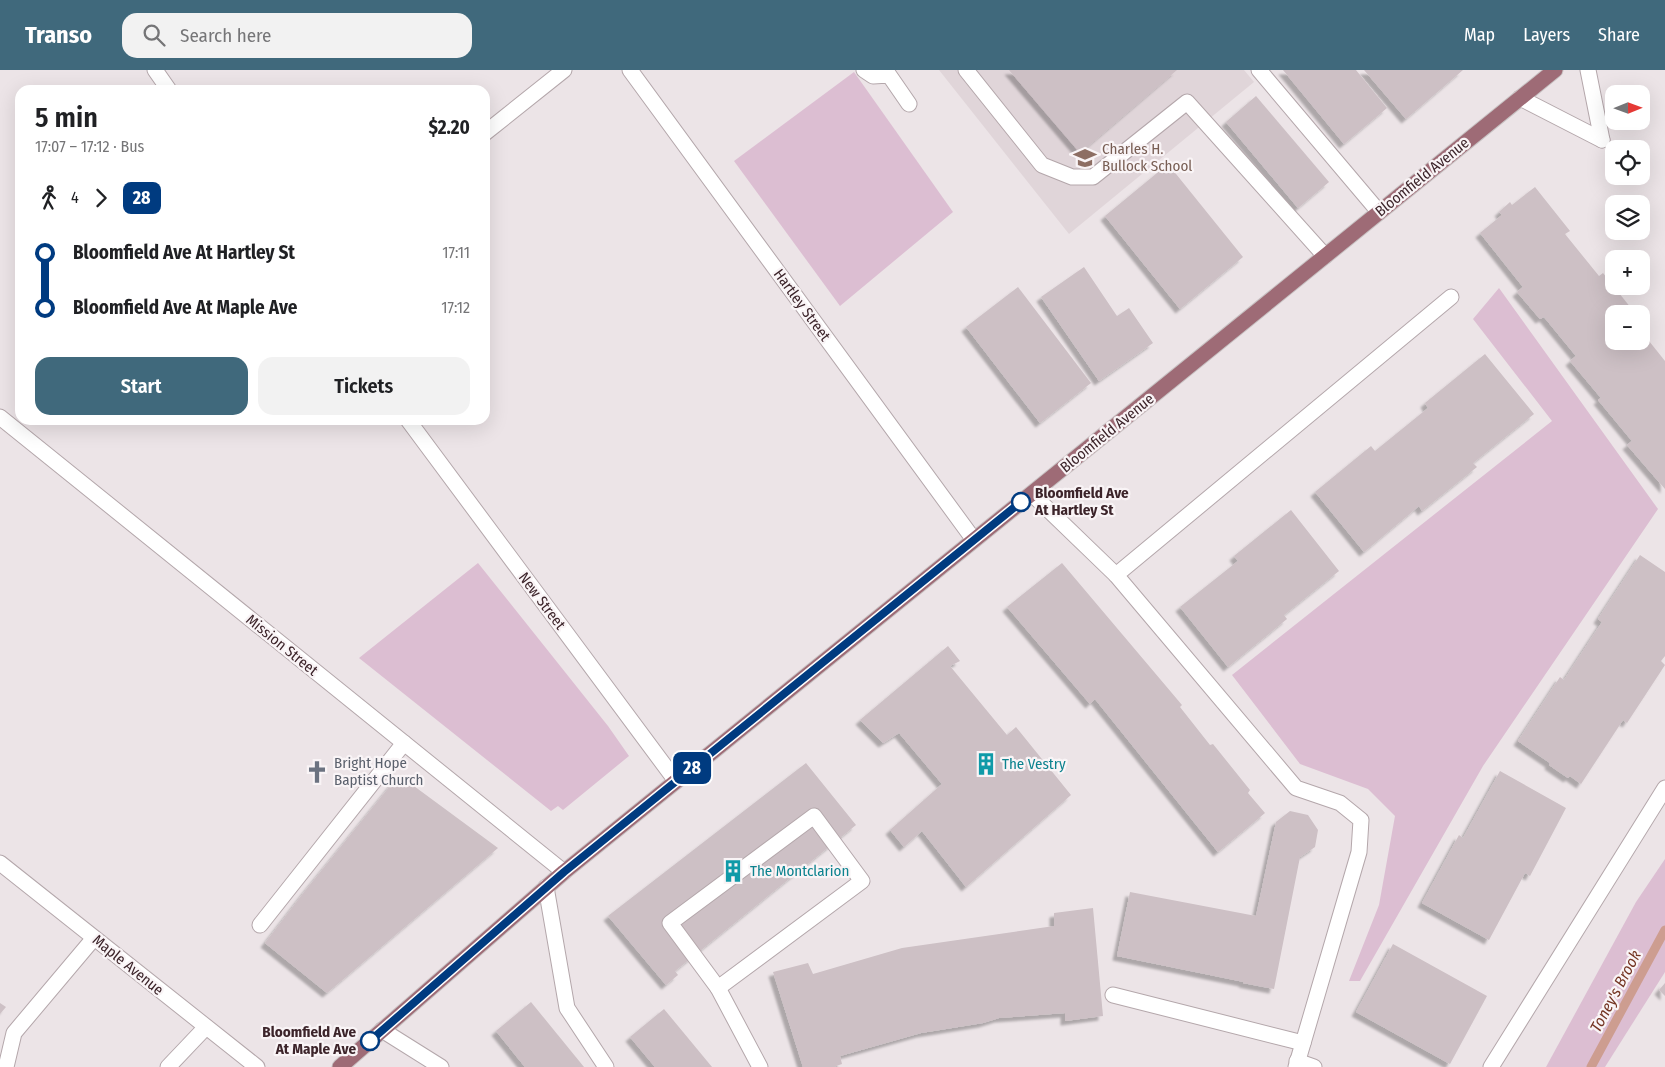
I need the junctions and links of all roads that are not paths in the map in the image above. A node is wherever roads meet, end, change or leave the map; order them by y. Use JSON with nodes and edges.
{"nodes":[{"id":1,"x":155,"y":70,"type":"edge"},
{"id":2,"x":564,"y":70,"type":"edge"},
{"id":3,"x":630,"y":70,"type":"edge"},
{"id":4,"x":864,"y":70,"type":"edge"},
{"id":5,"x":966,"y":70,"type":"edge"},
{"id":6,"x":1260,"y":70,"type":"edge"},
{"id":7,"x":1555,"y":70,"type":"edge"},
{"id":8,"x":1588,"y":70,"type":"edge"},
{"id":9,"x":166,"y":85,"type":"edge"},
{"id":10,"x":1520,"y":98,"type":"junction"},
{"id":11,"x":909,"y":104,"type":"dead end"},
{"id":12,"x":490,"y":129,"type":"edge"},
{"id":13,"x":1379,"y":212,"type":"junction"},
{"id":14,"x":1326,"y":256,"type":"junction"},
{"id":15,"x":1451,"y":298,"type":"dead end"},
{"id":16,"x":0,"y":417,"type":"edge"},
{"id":17,"x":412,"y":425,"type":"edge"},
{"id":18,"x":1032,"y":494,"type":"junction"},
{"id":19,"x":974,"y":540,"type":"junction"},
{"id":20,"x":1116,"y":575,"type":"junction"},
{"id":21,"x":404,"y":743,"type":"junction"},
{"id":22,"x":676,"y":781,"type":"junction"},
{"id":23,"x":1665,"y":788,"type":"edge"},
{"id":24,"x":0,"y":863,"type":"edge"},
{"id":25,"x":564,"y":872,"type":"junction"},
{"id":26,"x":546,"y":888,"type":"junction"},
{"id":27,"x":260,"y":925,"type":"dead end"},
{"id":28,"x":94,"y":938,"type":"junction"},
{"id":29,"x":718,"y":988,"type":"junction"},
{"id":30,"x":1112,"y":996,"type":"dead end"},
{"id":31,"x":206,"y":1027,"type":"junction"},
{"id":32,"x":382,"y":1030,"type":"junction"},
{"id":33,"x":1303,"y":1042,"type":"junction"},
{"id":34,"x":1297,"y":1064,"type":"edge"},
{"id":35,"x":6,"y":1067,"type":"edge"},
{"id":36,"x":168,"y":1067,"type":"edge"},
{"id":37,"x":257,"y":1067,"type":"edge"},
{"id":38,"x":340,"y":1067,"type":"edge"},
{"id":39,"x":441,"y":1067,"type":"edge"},
{"id":40,"x":606,"y":1067,"type":"edge"},
{"id":41,"x":760,"y":1067,"type":"edge"},
{"id":42,"x":1314,"y":1067,"type":"edge"},
{"id":43,"x":1492,"y":1067,"type":"edge"}],
"edges":[{"from":1,"to":9,"type":"street"},
{"from":2,"to":12,"type":"street"},
{"from":3,"to":19,"type":"street","name":"Hartley Street"},
{"from":4,"to":11,"type":"street"},
{"from":5,"to":14,"type":"street"},
{"from":6,"to":13,"type":"street"},
{"from":7,"to":10,"type":"main road","name":"Bloomfield Avenue"},
{"from":8,"to":10,"type":"street"},
{"from":10,"to":13,"type":"main road","name":"Bloomfield Avenue"},
{"from":13,"to":14,"type":"main road","name":"Bloomfield Avenue"},
{"from":14,"to":18,"type":"main road","name":"Bloomfield Avenue"},
{"from":15,"to":20,"type":"street"},
{"from":16,"to":21,"type":"street","name":"Mission Street"},
{"from":17,"to":22,"type":"street","name":"New Street"},
{"from":18,"to":19,"type":"main road","name":"Bloomfield Avenue"},
{"from":18,"to":20,"type":"street"},
{"from":19,"to":22,"type":"main road","name":"Bloomfield Avenue"},
{"from":20,"to":33,"type":"street"},
{"from":21,"to":25,"type":"street","name":"Mission Street"},
{"from":21,"to":27,"type":"street"},
{"from":22,"to":25,"type":"main road","name":"Bloomfield Avenue"},
{"from":23,"to":43,"type":"street"},
{"from":24,"to":28,"type":"street","name":"Maple Avenue"},
{"from":25,"to":26,"type":"main road","name":"Bloomfield Avenue"},
{"from":26,"to":32,"type":"main road","name":"Bloomfield Avenue"},
{"from":26,"to":40,"type":"street"},
{"from":28,"to":31,"type":"street","name":"Maple Avenue"},
{"from":28,"to":35,"type":"street"},
{"from":29,"to":29,"type":"street"},
{"from":29,"to":41,"type":"street"},
{"from":30,"to":33,"type":"street"},
{"from":31,"to":36,"type":"street"},
{"from":31,"to":37,"type":"street","name":"Maple Avenue"},
{"from":32,"to":38,"type":"main road","name":"Bloomfield Avenue"},
{"from":32,"to":39,"type":"street"},
{"from":33,"to":34,"type":"street"},
{"from":34,"to":42,"type":"street"}]}
